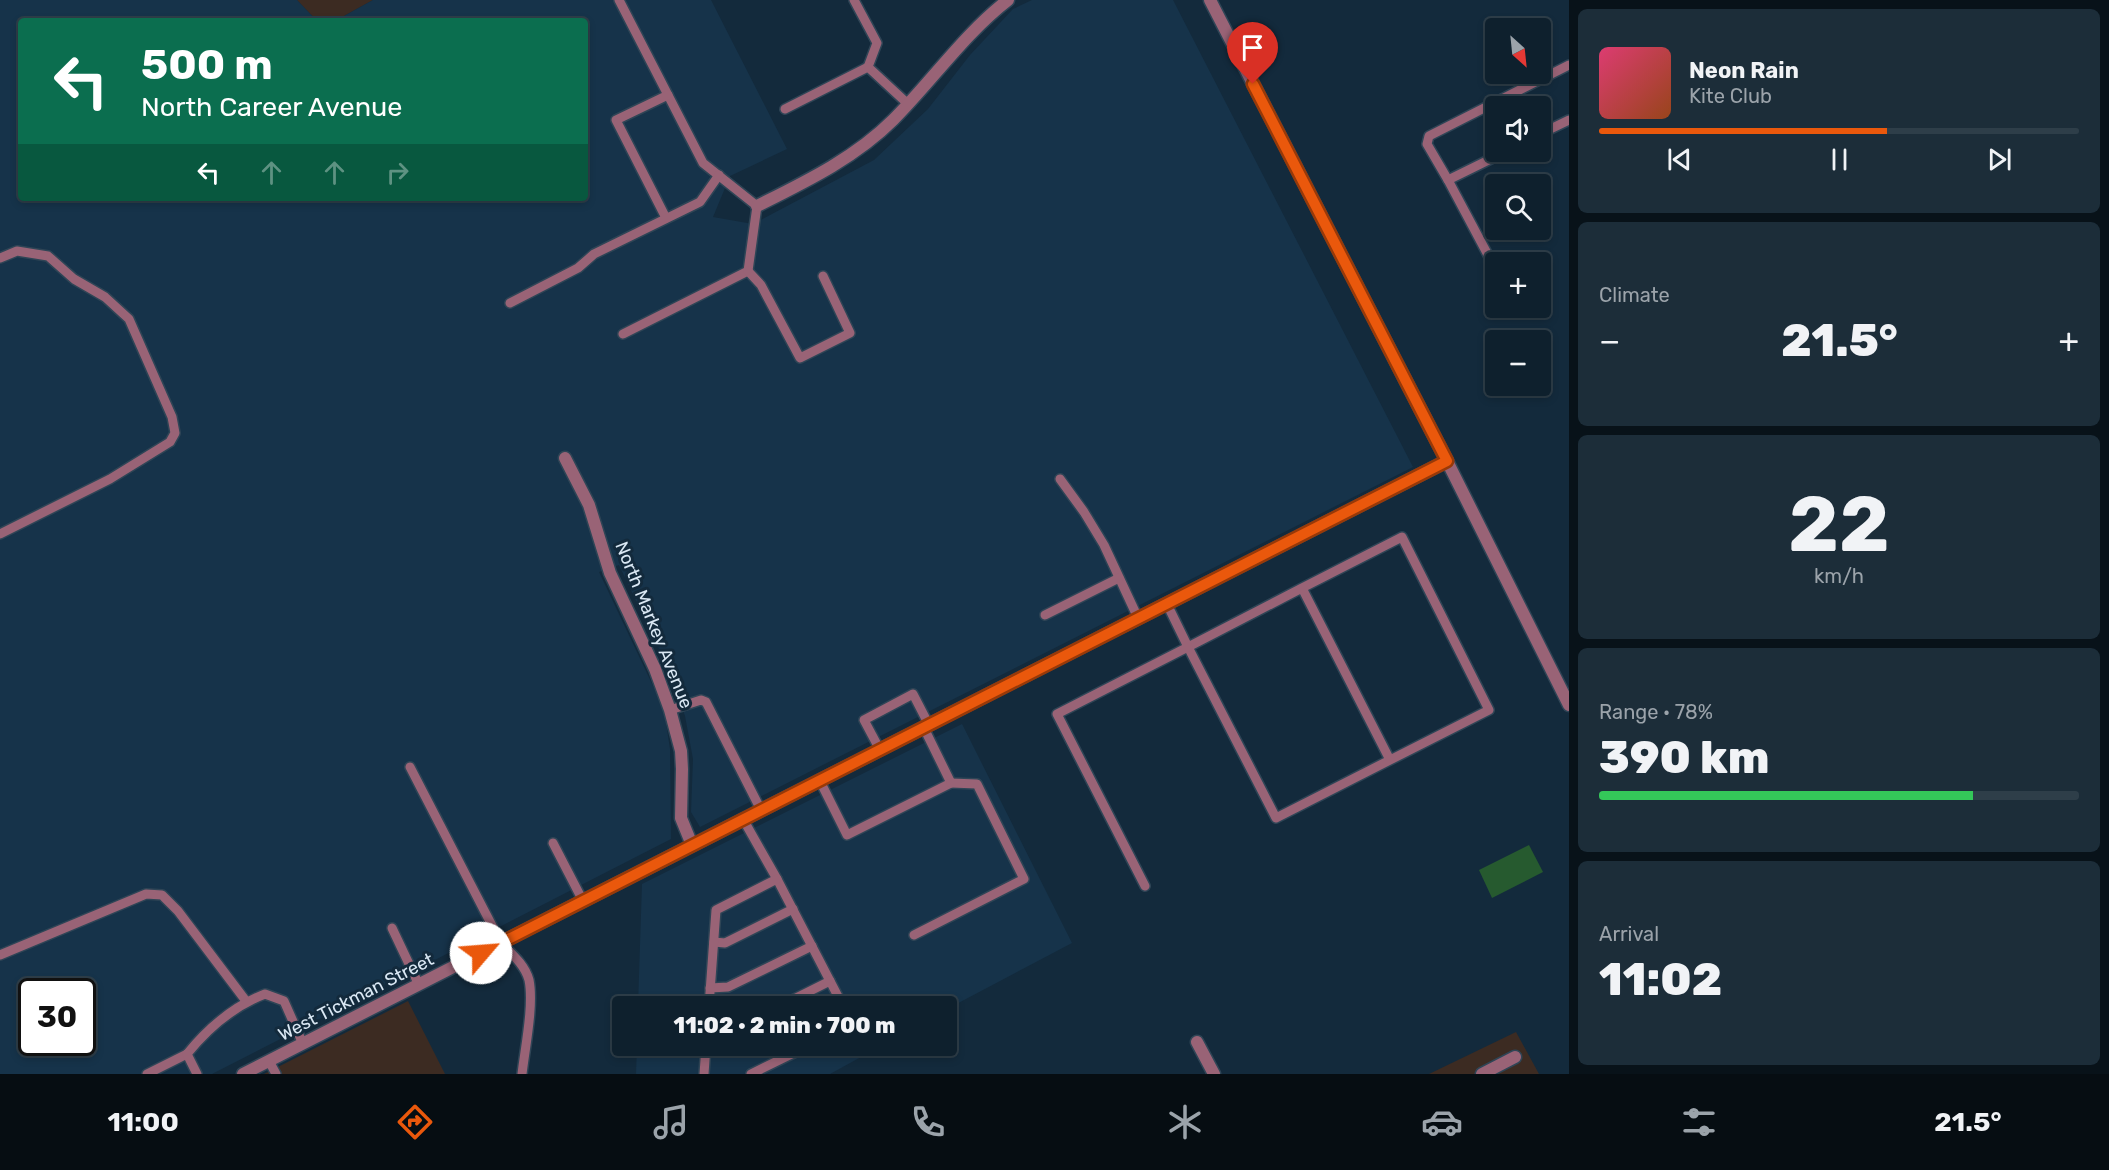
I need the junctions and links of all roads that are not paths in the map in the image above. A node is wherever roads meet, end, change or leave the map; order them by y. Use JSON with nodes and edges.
{"nodes":[{"id":1,"x":619,"y":0,"type":"edge"},
{"id":2,"x":854,"y":0,"type":"edge"},
{"id":3,"x":1008,"y":0,"type":"edge"},
{"id":4,"x":1210,"y":0,"type":"edge"},
{"id":5,"x":1569,"y":65,"type":"edge"},
{"id":6,"x":868,"y":67,"type":"junction"},
{"id":7,"x":668,"y":95,"type":"junction"},
{"id":8,"x":908,"y":104,"type":"junction"},
{"id":9,"x":785,"y":109,"type":"dead end"},
{"id":10,"x":1569,"y":120,"type":"edge"},
{"id":11,"x":1551,"y":129,"type":"edge"},
{"id":12,"x":1485,"y":162,"type":"edge"},
{"id":13,"x":719,"y":176,"type":"junction"},
{"id":14,"x":1448,"y":180,"type":"junction"},
{"id":15,"x":757,"y":206,"type":"junction"},
{"id":16,"x":666,"y":218,"type":"junction"},
{"id":17,"x":1486,"y":252,"type":"edge"},
{"id":18,"x":0,"y":258,"type":"edge"},
{"id":19,"x":748,"y":271,"type":"junction"},
{"id":20,"x":823,"y":276,"type":"dead end"},
{"id":21,"x":510,"y":303,"type":"dead end"},
{"id":22,"x":623,"y":334,"type":"dead end"},
{"id":23,"x":565,"y":458,"type":"dead end"},
{"id":24,"x":1447,"y":461,"type":"junction"},
{"id":25,"x":1059,"y":478,"type":"dead end"},
{"id":26,"x":0,"y":534,"type":"edge"},
{"id":27,"x":1119,"y":578,"type":"junction"},
{"id":28,"x":1302,"y":588,"type":"junction"},
{"id":29,"x":1167,"y":604,"type":"junction"},
{"id":30,"x":1045,"y":615,"type":"dead end"},
{"id":31,"x":1138,"y":618,"type":"junction"},
{"id":32,"x":1188,"y":647,"type":"junction"},
{"id":33,"x":1569,"y":705,"type":"edge"},
{"id":34,"x":670,"y":710,"type":"junction"},
{"id":35,"x":927,"y":727,"type":"junction"},
{"id":36,"x":880,"y":750,"type":"junction"},
{"id":37,"x":1390,"y":760,"type":"junction"},
{"id":38,"x":410,"y":766,"type":"dead end"},
{"id":39,"x":820,"y":781,"type":"junction"},
{"id":40,"x":951,"y":783,"type":"junction"},
{"id":41,"x":761,"y":810,"type":"junction"},
{"id":42,"x":743,"y":819,"type":"junction"},
{"id":43,"x":553,"y":843,"type":"dead end"},
{"id":44,"x":692,"y":845,"type":"junction"},
{"id":45,"x":777,"y":879,"type":"junction"},
{"id":46,"x":1145,"y":886,"type":"dead end"},
{"id":47,"x":583,"y":902,"type":"junction"},
{"id":48,"x":793,"y":909,"type":"junction"},
{"id":49,"x":392,"y":928,"type":"dead end"},
{"id":50,"x":914,"y":935,"type":"dead end"},
{"id":51,"x":714,"y":942,"type":"junction"},
{"id":52,"x":501,"y":943,"type":"junction"},
{"id":53,"x":812,"y":946,"type":"junction"},
{"id":54,"x":0,"y":955,"type":"edge"},
{"id":55,"x":830,"y":981,"type":"junction"},
{"id":56,"x":419,"y":984,"type":"junction"},
{"id":57,"x":710,"y":988,"type":"junction"},
{"id":58,"x":710,"y":996,"type":"edge"},
{"id":59,"x":800,"y":996,"type":"edge"},
{"id":60,"x":838,"y":996,"type":"edge"},
{"id":61,"x":246,"y":1001,"type":"junction"},
{"id":62,"x":1197,"y":1042,"type":"dead end"},
{"id":63,"x":303,"y":1044,"type":"junction"},
{"id":64,"x":187,"y":1054,"type":"junction"},
{"id":65,"x":705,"y":1056,"type":"edge"},
{"id":66,"x":788,"y":1056,"type":"edge"},
{"id":67,"x":1515,"y":1057,"type":"dead end"},
{"id":68,"x":269,"y":1061,"type":"junction"},
{"id":69,"x":147,"y":1074,"type":"edge"},
{"id":70,"x":197,"y":1074,"type":"edge"},
{"id":71,"x":243,"y":1074,"type":"edge"},
{"id":72,"x":276,"y":1074,"type":"edge"},
{"id":73,"x":522,"y":1074,"type":"edge"},
{"id":74,"x":704,"y":1074,"type":"edge"},
{"id":75,"x":751,"y":1074,"type":"edge"},
{"id":76,"x":1214,"y":1074,"type":"edge"},
{"id":77,"x":1482,"y":1074,"type":"edge"}],
"edges":[{"from":1,"to":7,"type":"lane"},
{"from":2,"to":6,"type":"lane"},
{"from":3,"to":8,"type":"street"},
{"from":4,"to":24,"type":"street"},
{"from":5,"to":14,"type":"lane"},
{"from":6,"to":8,"type":"lane"},
{"from":6,"to":9,"type":"lane"},
{"from":7,"to":13,"type":"lane"},
{"from":7,"to":16,"type":"lane"},
{"from":8,"to":15,"type":"street"},
{"from":10,"to":11,"type":"lane"},
{"from":12,"to":14,"type":"lane"},
{"from":13,"to":15,"type":"lane"},
{"from":13,"to":16,"type":"lane"},
{"from":14,"to":17,"type":"lane"},
{"from":15,"to":19,"type":"lane"},
{"from":16,"to":21,"type":"lane"},
{"from":18,"to":26,"type":"lane"},
{"from":19,"to":20,"type":"lane"},
{"from":19,"to":22,"type":"lane"},
{"from":23,"to":34,"type":"street","name":"North Markey Avenue"},
{"from":24,"to":29,"type":"street","name":"West Tickman Street"},
{"from":24,"to":33,"type":"street"},
{"from":25,"to":27,"type":"lane"},
{"from":27,"to":30,"type":"lane"},
{"from":27,"to":31,"type":"lane"},
{"from":28,"to":32,"type":"lane"},
{"from":28,"to":37,"type":"lane"},
{"from":28,"to":37,"type":"lane"},
{"from":29,"to":31,"type":"street","name":"West Tickman Street"},
{"from":29,"to":32,"type":"lane"},
{"from":31,"to":35,"type":"street","name":"West Tickman Street"},
{"from":32,"to":37,"type":"lane"},
{"from":32,"to":46,"type":"lane"},
{"from":34,"to":41,"type":"lane"},
{"from":34,"to":44,"type":"street","name":"North Markey Avenue"},
{"from":35,"to":36,"type":"street","name":"West Tickman Street"},
{"from":35,"to":36,"type":"lane"},
{"from":35,"to":40,"type":"lane"},
{"from":36,"to":39,"type":"street","name":"West Tickman Street"},
{"from":38,"to":52,"type":"lane"},
{"from":39,"to":40,"type":"lane"},
{"from":39,"to":41,"type":"street","name":"West Tickman Street"},
{"from":40,"to":50,"type":"lane"},
{"from":41,"to":42,"type":"street","name":"West Tickman Street"},
{"from":42,"to":44,"type":"street","name":"West Tickman Street"},
{"from":42,"to":45,"type":"lane"},
{"from":43,"to":47,"type":"lane"},
{"from":44,"to":47,"type":"street","name":"West Tickman Street"},
{"from":45,"to":48,"type":"lane"},
{"from":45,"to":51,"type":"lane"},
{"from":47,"to":52,"type":"street","name":"West Tickman Street"},
{"from":48,"to":51,"type":"lane"},
{"from":48,"to":53,"type":"lane"},
{"from":49,"to":56,"type":"lane"},
{"from":51,"to":57,"type":"lane"},
{"from":52,"to":56,"type":"street","name":"West Tickman Street"},
{"from":52,"to":73,"type":"lane"},
{"from":53,"to":55,"type":"lane"},
{"from":53,"to":57,"type":"lane"},
{"from":54,"to":61,"type":"lane"},
{"from":55,"to":59,"type":"lane"},
{"from":55,"to":60,"type":"lane"},
{"from":56,"to":63,"type":"street","name":"West Tickman Street"},
{"from":57,"to":58,"type":"lane"},
{"from":61,"to":63,"type":"lane"},
{"from":61,"to":64,"type":"lane"},
{"from":62,"to":76,"type":"street"},
{"from":63,"to":68,"type":"street","name":"West Tickman Street"},
{"from":64,"to":69,"type":"lane"},
{"from":64,"to":70,"type":"lane"},
{"from":65,"to":74,"type":"lane"},
{"from":66,"to":75,"type":"lane"},
{"from":67,"to":77,"type":"street"},
{"from":68,"to":71,"type":"street","name":"West Tickman Street"},
{"from":68,"to":72,"type":"lane"}]}
